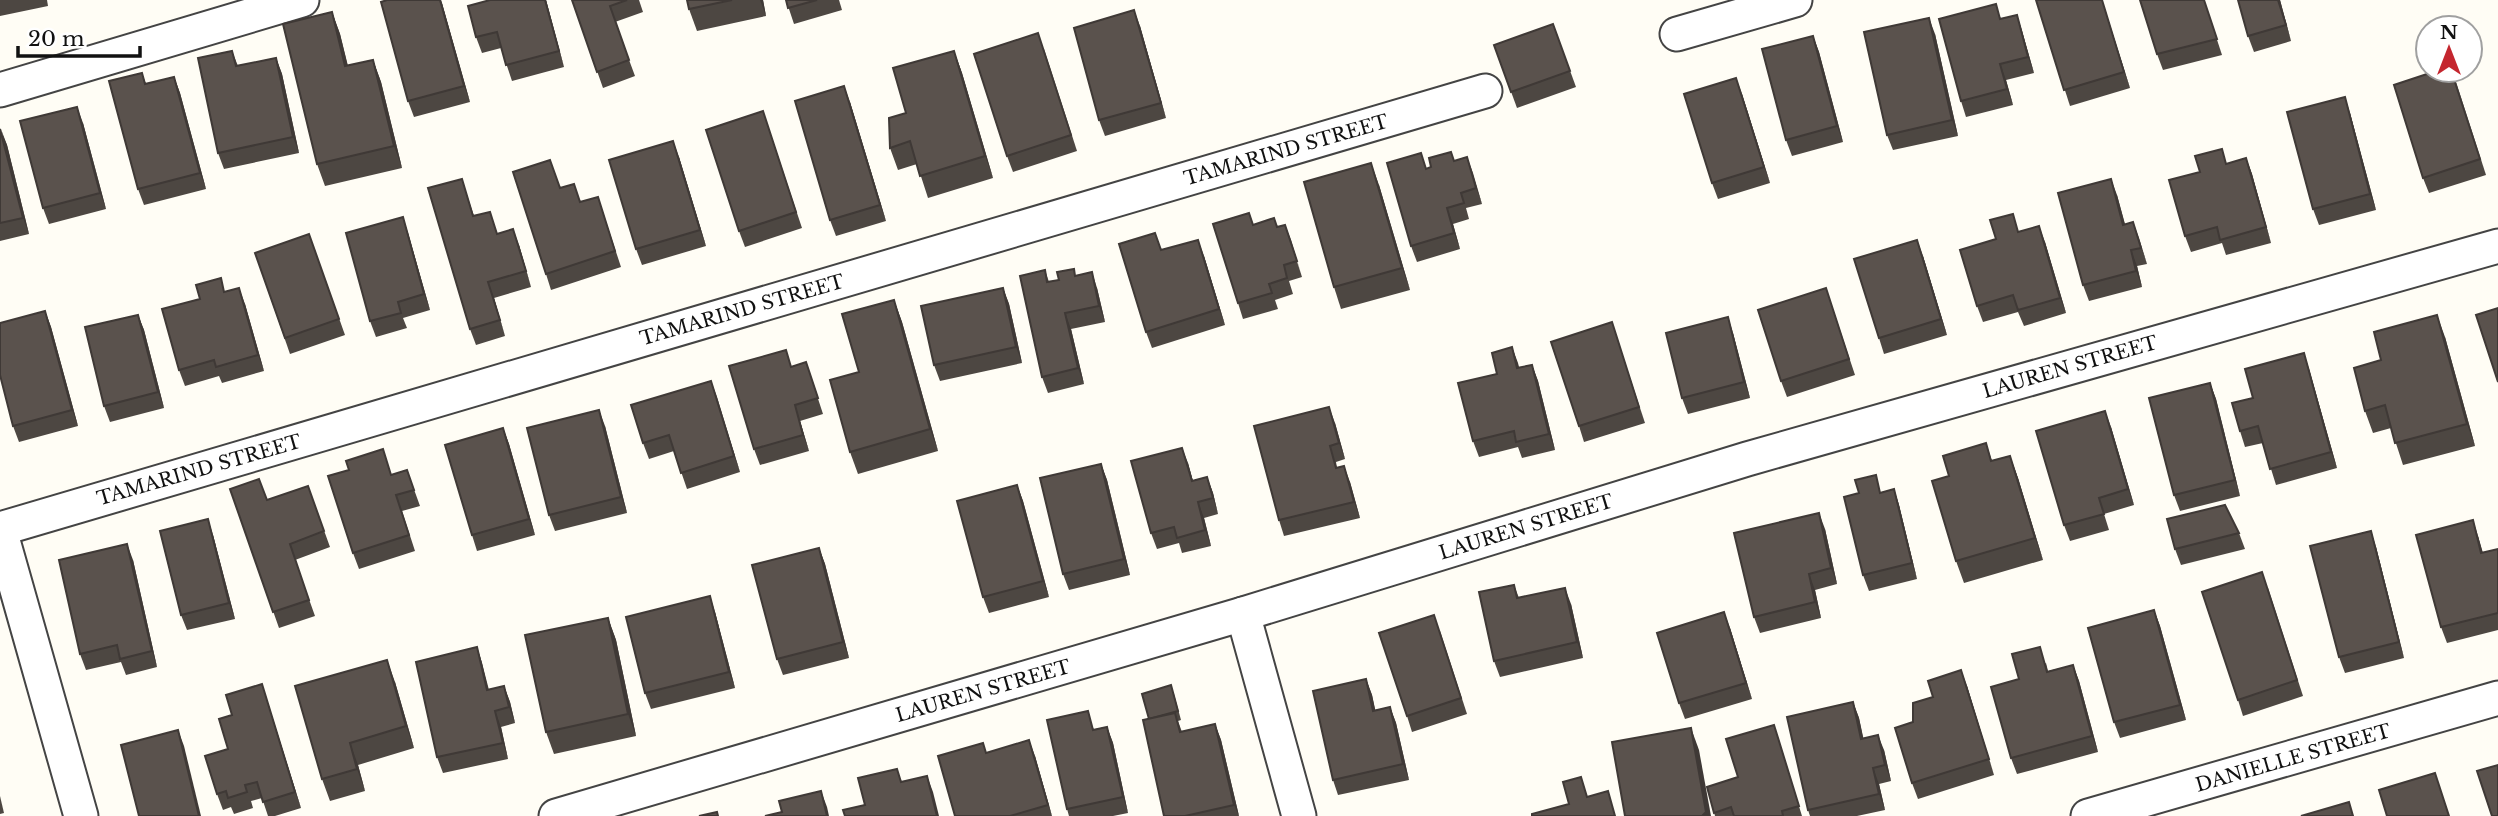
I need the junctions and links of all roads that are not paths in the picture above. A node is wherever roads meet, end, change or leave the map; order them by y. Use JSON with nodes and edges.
{"nodes":[{"id":1,"x":302,"y":0,"type":"edge"},
{"id":2,"x":1795,"y":0,"type":"edge"},
{"id":3,"x":1677,"y":34,"type":"dead end"},
{"id":4,"x":0,"y":90,"type":"edge"},
{"id":5,"x":1485,"y":91,"type":"dead end"},
{"id":6,"x":2498,"y":246,"type":"edge"},
{"id":7,"x":0,"y":529,"type":"edge"},
{"id":8,"x":1243,"y":614,"type":"junction"},
{"id":9,"x":2498,"y":698,"type":"edge"},
{"id":10,"x":81,"y":816,"type":"edge"},
{"id":11,"x":556,"y":816,"type":"edge"},
{"id":12,"x":1299,"y":816,"type":"edge"},
{"id":13,"x":2088,"y":816,"type":"edge"}],
"edges":[{"from":1,"to":4,"type":"street"},
{"from":2,"to":3,"type":"street"},
{"from":5,"to":7,"type":"street","name":"TAMARIND STREET"},
{"from":6,"to":8,"type":"street","name":"LAUREN STREET"},
{"from":7,"to":10,"type":"street"},
{"from":8,"to":11,"type":"street","name":"LAUREN STREET"},
{"from":8,"to":12,"type":"street"},
{"from":9,"to":13,"type":"street","name":"DANIELLE STREET"}]}
